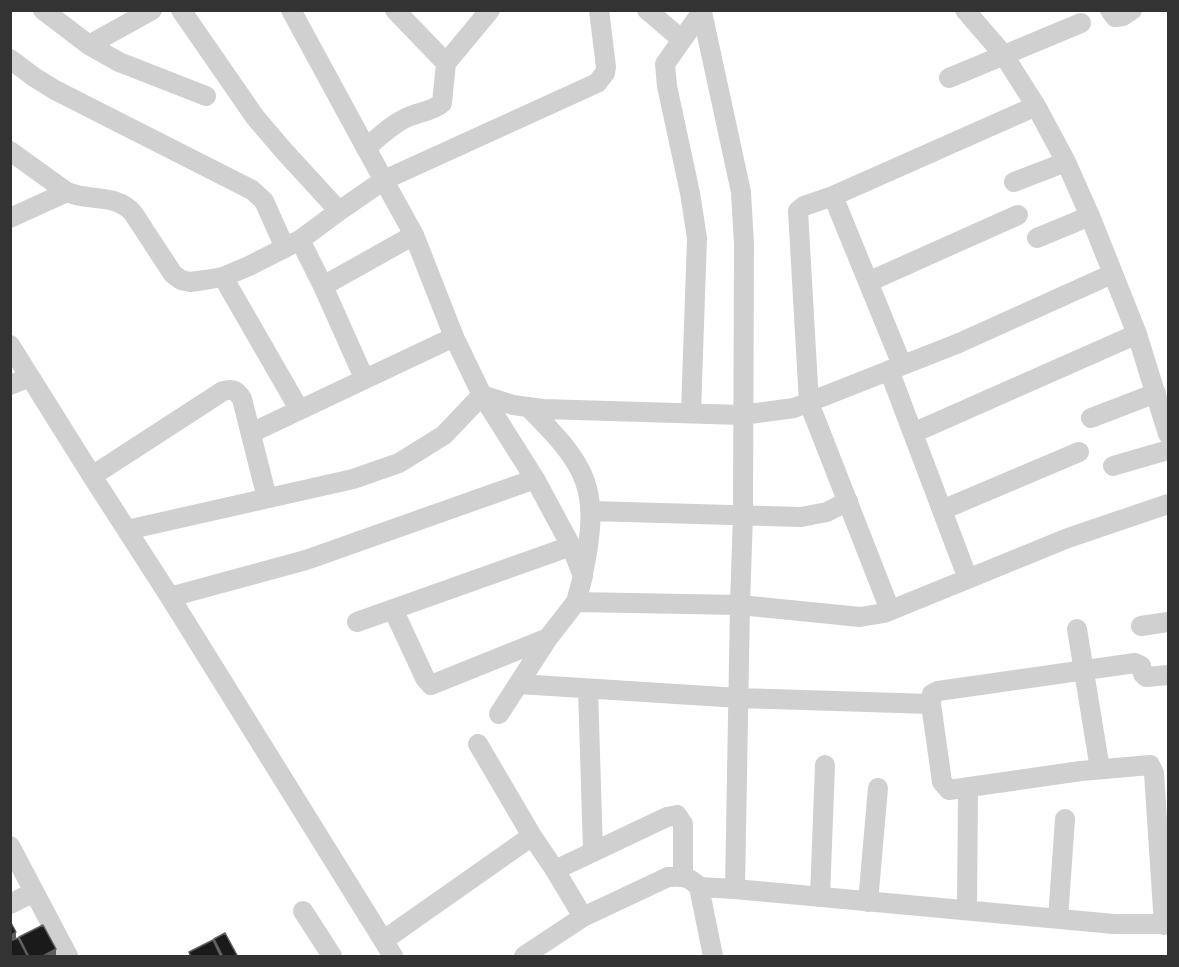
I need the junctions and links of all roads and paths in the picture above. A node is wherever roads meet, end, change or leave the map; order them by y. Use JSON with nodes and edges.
{"nodes":[{"id":1,"x":43,"y":10,"type":"edge"},
{"id":2,"x":152,"y":10,"type":"edge"},
{"id":3,"x":182,"y":10,"type":"edge"},
{"id":4,"x":291,"y":10,"type":"edge"},
{"id":5,"x":395,"y":10,"type":"edge"},
{"id":6,"x":490,"y":10,"type":"edge"},
{"id":7,"x":599,"y":10,"type":"edge"},
{"id":8,"x":647,"y":10,"type":"edge"},
{"id":9,"x":965,"y":10,"type":"edge"},
{"id":10,"x":1110,"y":10,"type":"edge"},
{"id":11,"x":1132,"y":10,"type":"edge"},
{"id":12,"x":702,"y":11,"type":"edge"},
{"id":13,"x":1081,"y":23,"type":"dead end"},
{"id":14,"x":681,"y":39,"type":"junction"},
{"id":15,"x":89,"y":45,"type":"junction"},
{"id":16,"x":1003,"y":54,"type":"junction"},
{"id":17,"x":10,"y":59,"type":"edge"},
{"id":18,"x":446,"y":63,"type":"junction"},
{"id":19,"x":949,"y":78,"type":"dead end"},
{"id":20,"x":206,"y":96,"type":"dead end"},
{"id":21,"x":1036,"y":106,"type":"junction"},
{"id":22,"x":366,"y":148,"type":"junction"},
{"id":23,"x":10,"y":151,"type":"edge"},
{"id":24,"x":1066,"y":162,"type":"junction"},
{"id":25,"x":384,"y":180,"type":"junction"},
{"id":26,"x":1014,"y":182,"type":"dead end"},
{"id":27,"x":67,"y":192,"type":"junction"},
{"id":28,"x":833,"y":196,"type":"junction"},
{"id":29,"x":339,"y":211,"type":"junction"},
{"id":30,"x":1018,"y":215,"type":"dead end"},
{"id":31,"x":1090,"y":216,"type":"junction"},
{"id":32,"x":10,"y":218,"type":"edge"},
{"id":33,"x":414,"y":235,"type":"junction"},
{"id":34,"x":1037,"y":238,"type":"dead end"},
{"id":35,"x":292,"y":244,"type":"junction"},
{"id":36,"x":1113,"y":274,"type":"junction"},
{"id":37,"x":223,"y":276,"type":"junction"},
{"id":38,"x":868,"y":282,"type":"junction"},
{"id":39,"x":323,"y":286,"type":"junction"},
{"id":40,"x":1137,"y":334,"type":"junction"},
{"id":41,"x":454,"y":337,"type":"junction"},
{"id":42,"x":10,"y":345,"type":"edge"},
{"id":43,"x":896,"y":367,"type":"junction"},
{"id":44,"x":30,"y":377,"type":"junction"},
{"id":45,"x":364,"y":378,"type":"junction"},
{"id":46,"x":10,"y":385,"type":"edge"},
{"id":47,"x":1156,"y":393,"type":"junction"},
{"id":48,"x":482,"y":395,"type":"junction"},
{"id":49,"x":809,"y":403,"type":"junction"},
{"id":50,"x":528,"y":407,"type":"junction"},
{"id":51,"x":299,"y":409,"type":"junction"},
{"id":52,"x":691,"y":412,"type":"junction"},
{"id":53,"x":742,"y":415,"type":"junction"},
{"id":54,"x":1091,"y":418,"type":"dead end"},
{"id":55,"x":251,"y":433,"type":"junction"},
{"id":56,"x":913,"y":433,"type":"junction"},
{"id":57,"x":1168,"y":434,"type":"edge"},
{"id":58,"x":1168,"y":450,"type":"edge"},
{"id":59,"x":1079,"y":452,"type":"dead end"},
{"id":60,"x":1113,"y":466,"type":"dead end"},
{"id":61,"x":92,"y":476,"type":"junction"},
{"id":62,"x":535,"y":479,"type":"junction"},
{"id":63,"x":267,"y":498,"type":"junction"},
{"id":64,"x":848,"y":501,"type":"junction"},
{"id":65,"x":1168,"y":504,"type":"edge"},
{"id":66,"x":942,"y":510,"type":"junction"},
{"id":67,"x":591,"y":511,"type":"junction"},
{"id":68,"x":743,"y":515,"type":"junction"},
{"id":69,"x":127,"y":530,"type":"junction"},
{"id":70,"x":571,"y":546,"type":"junction"},
{"id":71,"x":583,"y":576,"type":"junction"},
{"id":72,"x":968,"y":579,"type":"junction"},
{"id":73,"x":170,"y":597,"type":"junction"},
{"id":74,"x":576,"y":602,"type":"junction"},
{"id":75,"x":740,"y":605,"type":"junction"},
{"id":76,"x":393,"y":609,"type":"junction"},
{"id":77,"x":890,"y":610,"type":"junction"},
{"id":78,"x":357,"y":622,"type":"dead end"},
{"id":79,"x":1168,"y":622,"type":"edge"},
{"id":80,"x":1142,"y":626,"type":"dead end"},
{"id":81,"x":1077,"y":629,"type":"dead end"},
{"id":82,"x":548,"y":638,"type":"junction"},
{"id":83,"x":1084,"y":670,"type":"junction"},
{"id":84,"x":1168,"y":675,"type":"edge"},
{"id":85,"x":519,"y":684,"type":"junction"},
{"id":86,"x":588,"y":689,"type":"junction"},
{"id":87,"x":739,"y":698,"type":"junction"},
{"id":88,"x":931,"y":704,"type":"junction"},
{"id":89,"x":499,"y":714,"type":"dead end"},
{"id":90,"x":478,"y":744,"type":"dead end"},
{"id":91,"x":825,"y":765,"type":"dead end"},
{"id":92,"x":1100,"y":769,"type":"junction"},
{"id":93,"x":878,"y":788,"type":"dead end"},
{"id":94,"x":968,"y":789,"type":"junction"},
{"id":95,"x":1065,"y":819,"type":"dead end"},
{"id":96,"x":532,"y":836,"type":"junction"},
{"id":97,"x":10,"y":846,"type":"edge"},
{"id":98,"x":593,"y":851,"type":"junction"},
{"id":99,"x":555,"y":870,"type":"junction"},
{"id":100,"x":691,"y":881,"type":"junction"},
{"id":101,"x":735,"y":889,"type":"junction"},
{"id":102,"x":34,"y":892,"type":"junction"},
{"id":103,"x":820,"y":897,"type":"junction"},
{"id":104,"x":868,"y":902,"type":"junction"},
{"id":105,"x":10,"y":904,"type":"edge"},
{"id":106,"x":967,"y":910,"type":"junction"},
{"id":107,"x":303,"y":911,"type":"dead end"},
{"id":108,"x":583,"y":917,"type":"junction"},
{"id":109,"x":1058,"y":919,"type":"junction"},
{"id":110,"x":1166,"y":925,"type":"edge"},
{"id":111,"x":389,"y":948,"type":"edge"},
{"id":112,"x":323,"y":954,"type":"edge"},
{"id":113,"x":68,"y":957,"type":"edge"},
{"id":114,"x":524,"y":957,"type":"edge"},
{"id":115,"x":713,"y":957,"type":"edge"}],
"edges":[{"from":1,"to":15,"type":"street"},
{"from":2,"to":15,"type":"street"},
{"from":3,"to":29,"type":"street"},
{"from":4,"to":22,"type":"street"},
{"from":5,"to":18,"type":"street"},
{"from":6,"to":18,"type":"street"},
{"from":7,"to":25,"type":"street"},
{"from":8,"to":14,"type":"street"},
{"from":9,"to":16,"type":"street"},
{"from":10,"to":11,"type":"street"},
{"from":12,"to":14,"type":"street"},
{"from":12,"to":53,"type":"street"},
{"from":13,"to":16,"type":"street"},
{"from":14,"to":52,"type":"street"},
{"from":15,"to":20,"type":"street"},
{"from":16,"to":19,"type":"street"},
{"from":16,"to":21,"type":"street"},
{"from":17,"to":35,"type":"street"},
{"from":18,"to":22,"type":"street"},
{"from":21,"to":24,"type":"street"},
{"from":21,"to":28,"type":"street"},
{"from":22,"to":25,"type":"street"},
{"from":23,"to":27,"type":"street"},
{"from":24,"to":26,"type":"street"},
{"from":24,"to":31,"type":"street"},
{"from":25,"to":29,"type":"street"},
{"from":25,"to":33,"type":"street"},
{"from":27,"to":32,"type":"street"},
{"from":27,"to":37,"type":"street"},
{"from":28,"to":38,"type":"street"},
{"from":28,"to":49,"type":"street"},
{"from":29,"to":35,"type":"street"},
{"from":30,"to":38,"type":"street"},
{"from":31,"to":34,"type":"street"},
{"from":31,"to":36,"type":"street"},
{"from":33,"to":39,"type":"street"},
{"from":33,"to":41,"type":"street"},
{"from":35,"to":37,"type":"street"},
{"from":35,"to":39,"type":"street"},
{"from":36,"to":40,"type":"street"},
{"from":36,"to":43,"type":"street"},
{"from":37,"to":51,"type":"street"},
{"from":38,"to":43,"type":"street"},
{"from":39,"to":45,"type":"street"},
{"from":40,"to":47,"type":"street"},
{"from":40,"to":56,"type":"street"},
{"from":41,"to":45,"type":"street"},
{"from":41,"to":48,"type":"street"},
{"from":42,"to":44,"type":"street"},
{"from":43,"to":49,"type":"street"},
{"from":43,"to":56,"type":"street"},
{"from":44,"to":46,"type":"street"},
{"from":44,"to":61,"type":"street"},
{"from":45,"to":51,"type":"street"},
{"from":47,"to":54,"type":"street"},
{"from":47,"to":57,"type":"street"},
{"from":48,"to":50,"type":"street"},
{"from":48,"to":62,"type":"street"},
{"from":48,"to":63,"type":"street"},
{"from":49,"to":53,"type":"street"},
{"from":49,"to":64,"type":"street"},
{"from":50,"to":52,"type":"street"},
{"from":50,"to":67,"type":"street"},
{"from":51,"to":55,"type":"street"},
{"from":52,"to":53,"type":"street"},
{"from":53,"to":68,"type":"street"},
{"from":55,"to":61,"type":"street"},
{"from":55,"to":63,"type":"street"},
{"from":56,"to":66,"type":"street"},
{"from":58,"to":60,"type":"street"},
{"from":59,"to":66,"type":"street"},
{"from":61,"to":69,"type":"street"},
{"from":62,"to":70,"type":"street"},
{"from":62,"to":73,"type":"street"},
{"from":63,"to":69,"type":"street"},
{"from":64,"to":68,"type":"street"},
{"from":64,"to":77,"type":"street"},
{"from":65,"to":72,"type":"street"},
{"from":66,"to":72,"type":"street"},
{"from":67,"to":68,"type":"street"},
{"from":67,"to":71,"type":"street"},
{"from":68,"to":75,"type":"street"},
{"from":69,"to":73,"type":"street"},
{"from":70,"to":71,"type":"street"},
{"from":70,"to":76,"type":"street"},
{"from":71,"to":74,"type":"street"},
{"from":72,"to":77,"type":"street"},
{"from":73,"to":111,"type":"street"},
{"from":74,"to":75,"type":"street"},
{"from":74,"to":82,"type":"street"},
{"from":75,"to":77,"type":"street"},
{"from":75,"to":87,"type":"street"},
{"from":76,"to":78,"type":"street"},
{"from":76,"to":82,"type":"street"},
{"from":79,"to":80,"type":"street"},
{"from":81,"to":83,"type":"street"},
{"from":82,"to":85,"type":"street"},
{"from":83,"to":84,"type":"street"},
{"from":83,"to":88,"type":"street"},
{"from":83,"to":92,"type":"street"},
{"from":85,"to":86,"type":"street"},
{"from":85,"to":89,"type":"street"},
{"from":86,"to":87,"type":"street"},
{"from":86,"to":98,"type":"street"},
{"from":87,"to":88,"type":"street"},
{"from":87,"to":101,"type":"street"},
{"from":88,"to":94,"type":"street"},
{"from":90,"to":96,"type":"street"},
{"from":91,"to":103,"type":"street"},
{"from":92,"to":94,"type":"street"},
{"from":92,"to":110,"type":"street"},
{"from":93,"to":104,"type":"street"},
{"from":94,"to":106,"type":"street"},
{"from":95,"to":109,"type":"street"},
{"from":96,"to":99,"type":"street"},
{"from":96,"to":111,"type":"street"},
{"from":97,"to":102,"type":"street"},
{"from":98,"to":99,"type":"street"},
{"from":98,"to":100,"type":"street"},
{"from":99,"to":108,"type":"street"},
{"from":100,"to":101,"type":"street"},
{"from":100,"to":108,"type":"street"},
{"from":100,"to":115,"type":"street"},
{"from":101,"to":103,"type":"street"},
{"from":102,"to":105,"type":"street"},
{"from":102,"to":113,"type":"street"},
{"from":103,"to":104,"type":"street"},
{"from":104,"to":106,"type":"street"},
{"from":106,"to":109,"type":"street"},
{"from":107,"to":112,"type":"street"},
{"from":108,"to":114,"type":"street"},
{"from":109,"to":110,"type":"street"}]}
